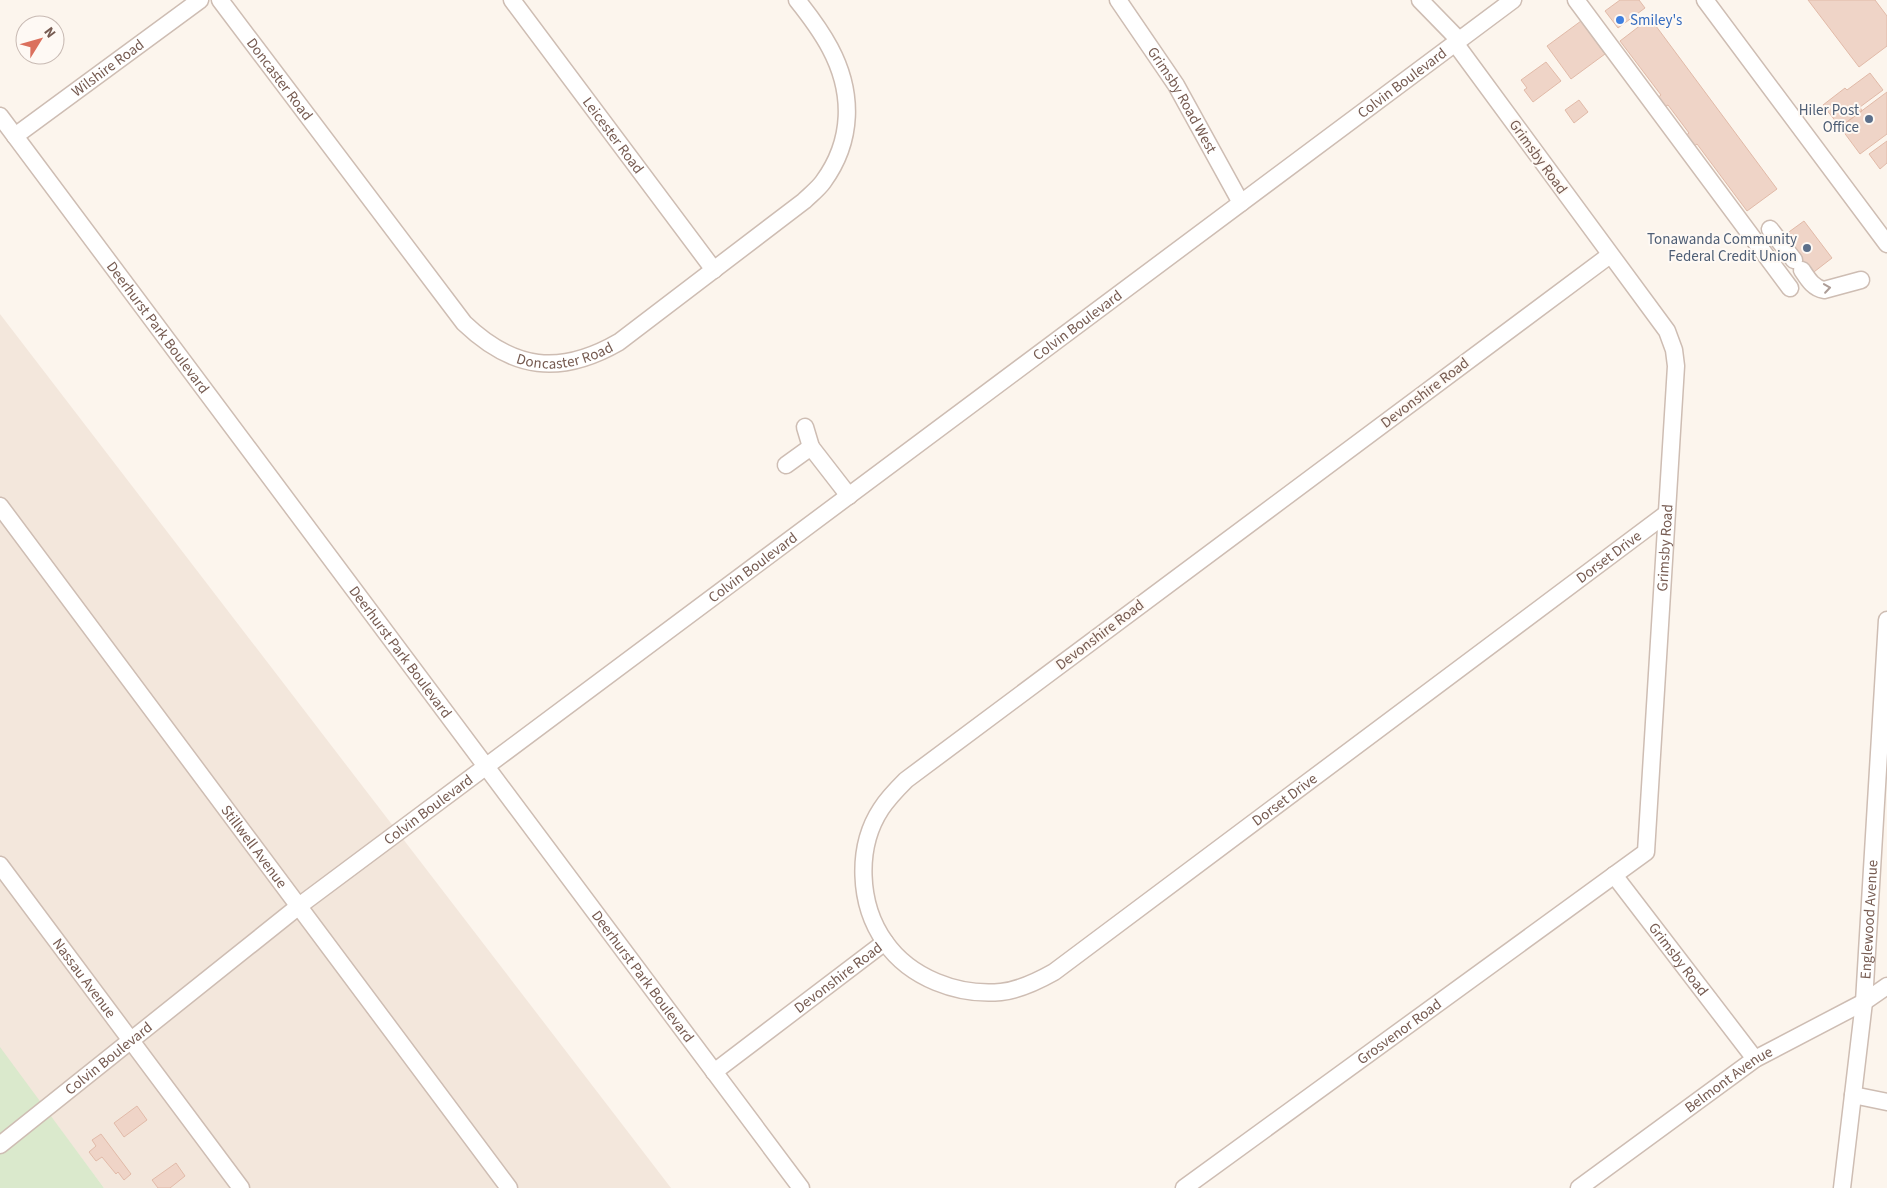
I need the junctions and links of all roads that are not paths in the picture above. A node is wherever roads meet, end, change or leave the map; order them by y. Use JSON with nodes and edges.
{"nodes":[{"id":1,"x":200,"y":0,"type":"edge"},
{"id":2,"x":220,"y":0,"type":"edge"},
{"id":3,"x":512,"y":0,"type":"edge"},
{"id":4,"x":797,"y":0,"type":"edge"},
{"id":5,"x":1118,"y":0,"type":"edge"},
{"id":6,"x":1420,"y":0,"type":"edge"},
{"id":7,"x":1513,"y":0,"type":"edge"},
{"id":8,"x":1576,"y":0,"type":"edge"},
{"id":9,"x":1705,"y":0,"type":"edge"},
{"id":10,"x":1457,"y":41,"type":"junction"},
{"id":11,"x":0,"y":116,"type":"edge"},
{"id":12,"x":15,"y":136,"type":"junction"},
{"id":13,"x":1241,"y":203,"type":"junction"},
{"id":14,"x":1770,"y":229,"type":"dead end"},
{"id":15,"x":1887,"y":244,"type":"edge"},
{"id":16,"x":1610,"y":255,"type":"junction"},
{"id":17,"x":714,"y":270,"type":"junction"},
{"id":18,"x":1861,"y":280,"type":"dead end"},
{"id":19,"x":1790,"y":288,"type":"dead end"},
{"id":20,"x":804,"y":427,"type":"dead end"},
{"id":21,"x":811,"y":446,"type":"junction"},
{"id":22,"x":786,"y":465,"type":"dead end"},
{"id":23,"x":849,"y":496,"type":"junction"},
{"id":24,"x":0,"y":506,"type":"edge"},
{"id":25,"x":1666,"y":514,"type":"junction"},
{"id":26,"x":1887,"y":620,"type":"edge"},
{"id":27,"x":1884,"y":732,"type":"edge"},
{"id":28,"x":486,"y":767,"type":"junction"},
{"id":29,"x":0,"y":865,"type":"edge"},
{"id":30,"x":1614,"y":875,"type":"junction"},
{"id":31,"x":299,"y":906,"type":"junction"},
{"id":32,"x":885,"y":942,"type":"junction"},
{"id":33,"x":1887,"y":986,"type":"edge"},
{"id":34,"x":1864,"y":1002,"type":"junction"},
{"id":35,"x":130,"y":1039,"type":"junction"},
{"id":36,"x":1755,"y":1059,"type":"junction"},
{"id":37,"x":714,"y":1072,"type":"junction"},
{"id":38,"x":1853,"y":1095,"type":"junction"},
{"id":39,"x":1887,"y":1102,"type":"edge"},
{"id":40,"x":0,"y":1145,"type":"edge"},
{"id":41,"x":241,"y":1188,"type":"edge"},
{"id":42,"x":509,"y":1188,"type":"edge"},
{"id":43,"x":801,"y":1188,"type":"edge"},
{"id":44,"x":1184,"y":1188,"type":"edge"},
{"id":45,"x":1579,"y":1188,"type":"edge"},
{"id":46,"x":1842,"y":1188,"type":"edge"}],
"edges":[{"from":1,"to":12,"type":"street","name":"Wilshire Road"},
{"from":2,"to":17,"type":"street","name":"Doncaster Road"},
{"from":3,"to":17,"type":"street","name":"Leicester Road"},
{"from":4,"to":17,"type":"street","name":"Doncaster Road"},
{"from":5,"to":13,"type":"street","name":"Grimsby Road West"},
{"from":6,"to":10,"type":"street"},
{"from":7,"to":10,"type":"street","name":"Colvin Boulevard"},
{"from":8,"to":19,"type":"street"},
{"from":9,"to":15,"type":"street"},
{"from":10,"to":13,"type":"street","name":"Colvin Boulevard"},
{"from":10,"to":16,"type":"street","name":"Grimsby Road"},
{"from":11,"to":12,"type":"street","name":"Deerhurst Park Boulevard"},
{"from":12,"to":28,"type":"street","name":"Deerhurst Park Boulevard"},
{"from":13,"to":23,"type":"street","name":"Colvin Boulevard"},
{"from":14,"to":18,"type":"street","one_way":true},
{"from":16,"to":25,"type":"street","name":"Grimsby Road"},
{"from":16,"to":32,"type":"street","name":"Devonshire Road"},
{"from":20,"to":21,"type":"street"},
{"from":21,"to":22,"type":"street"},
{"from":21,"to":23,"type":"street"},
{"from":23,"to":28,"type":"street","name":"Colvin Boulevard"},
{"from":24,"to":31,"type":"street","name":"Stillwell Avenue"},
{"from":25,"to":30,"type":"street","name":"Grimsby Road"},
{"from":25,"to":32,"type":"street","name":"Dorset Drive"},
{"from":26,"to":27,"type":"street","name":"Englewood Avenue"},
{"from":27,"to":34,"type":"street","name":"Englewood Avenue"},
{"from":28,"to":31,"type":"street","name":"Colvin Boulevard"},
{"from":28,"to":37,"type":"street","name":"Deerhurst Park Boulevard"},
{"from":29,"to":35,"type":"street","name":"Nassau Avenue"},
{"from":30,"to":36,"type":"street","name":"Grimsby Road"},
{"from":30,"to":44,"type":"street","name":"Grosvenor Road"},
{"from":31,"to":35,"type":"street","name":"Colvin Boulevard"},
{"from":31,"to":42,"type":"street","name":"Stillwell Avenue"},
{"from":32,"to":37,"type":"street","name":"Devonshire Road"},
{"from":33,"to":34,"type":"street","name":"Belmont Avenue"},
{"from":34,"to":36,"type":"street","name":"Belmont Avenue"},
{"from":34,"to":38,"type":"street","name":"Englewood Avenue"},
{"from":35,"to":40,"type":"street","name":"Colvin Boulevard"},
{"from":35,"to":41,"type":"street","name":"Nassau Avenue"},
{"from":36,"to":45,"type":"street","name":"Belmont Avenue"},
{"from":37,"to":43,"type":"street","name":"Deerhurst Park Boulevard"},
{"from":38,"to":39,"type":"street"},
{"from":38,"to":46,"type":"street","name":"Englewood Avenue"}]}
